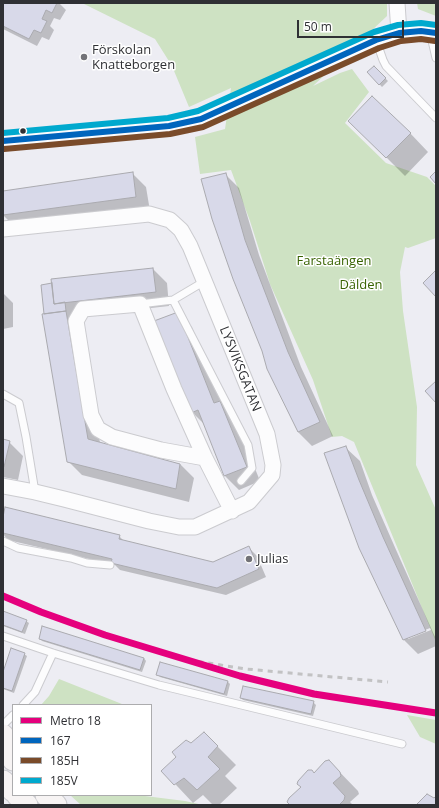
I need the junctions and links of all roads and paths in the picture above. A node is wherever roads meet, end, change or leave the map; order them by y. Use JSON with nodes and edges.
{"nodes":[{"id":1,"x":397,"y":3,"type":"edge"},
{"id":2,"x":399,"y":33,"type":"junction"},
{"id":3,"x":433,"y":33,"type":"edge"},
{"id":4,"x":376,"y":40,"type":"junction"},
{"id":5,"x":436,"y":58,"type":"edge"},
{"id":6,"x":436,"y":118,"type":"edge"},
{"id":7,"x":3,"y":141,"type":"edge"},
{"id":8,"x":3,"y":229,"type":"edge"},
{"id":9,"x":205,"y":282,"type":"junction"},
{"id":10,"x":173,"y":300,"type":"junction"},
{"id":11,"x":140,"y":304,"type":"junction"},
{"id":12,"x":3,"y":394,"type":"edge"},
{"id":13,"x":206,"y":458,"type":"junction"},
{"id":14,"x":241,"y":481,"type":"dead end"},
{"id":15,"x":3,"y":486,"type":"edge"},
{"id":16,"x":35,"y":492,"type":"junction"},
{"id":17,"x":232,"y":511,"type":"junction"},
{"id":18,"x":3,"y":541,"type":"edge"},
{"id":19,"x":110,"y":565,"type":"dead end"},
{"id":20,"x":3,"y":636,"type":"edge"},
{"id":21,"x":53,"y":653,"type":"junction"},
{"id":22,"x":24,"y":704,"type":"edge"},
{"id":23,"x":12,"y":720,"type":"edge"},
{"id":24,"x":5,"y":744,"type":"edge"},
{"id":25,"x":402,"y":744,"type":"dead end"},
{"id":26,"x":3,"y":781,"type":"edge"},
{"id":27,"x":12,"y":790,"type":"edge"},
{"id":28,"x":18,"y":796,"type":"edge"},
{"id":29,"x":47,"y":796,"type":"edge"},
{"id":30,"x":27,"y":805,"type":"edge"},
{"id":31,"x":56,"y":805,"type":"edge"}],
"edges":[{"from":1,"to":2,"type":"street"},
{"from":2,"to":3,"type":"street"},
{"from":2,"to":4,"type":"street"},
{"from":3,"to":5,"type":"lane"},
{"from":4,"to":6,"type":"lane"},
{"from":4,"to":7,"type":"street"},
{"from":8,"to":9,"type":"street","name":"LYSVIKSGATAN"},
{"from":9,"to":10,"type":"lane"},
{"from":9,"to":17,"type":"street","name":"LYSVIKSGATAN"},
{"from":10,"to":11,"type":"lane"},
{"from":10,"to":14,"type":"lane"},
{"from":11,"to":13,"type":"street"},
{"from":11,"to":13,"type":"street"},
{"from":12,"to":16,"type":"lane"},
{"from":13,"to":17,"type":"street"},
{"from":15,"to":16,"type":"street","name":"LYSVIKSGATAN"},
{"from":16,"to":17,"type":"street","name":"LYSVIKSGATAN"},
{"from":18,"to":19,"type":"lane"},
{"from":20,"to":21,"type":"lane"},
{"from":21,"to":22,"type":"lane"},
{"from":21,"to":25,"type":"lane"},
{"from":23,"to":24,"type":"lane"},
{"from":26,"to":27,"type":"street"},
{"from":28,"to":30,"type":"street"},
{"from":29,"to":31,"type":"street"}]}
